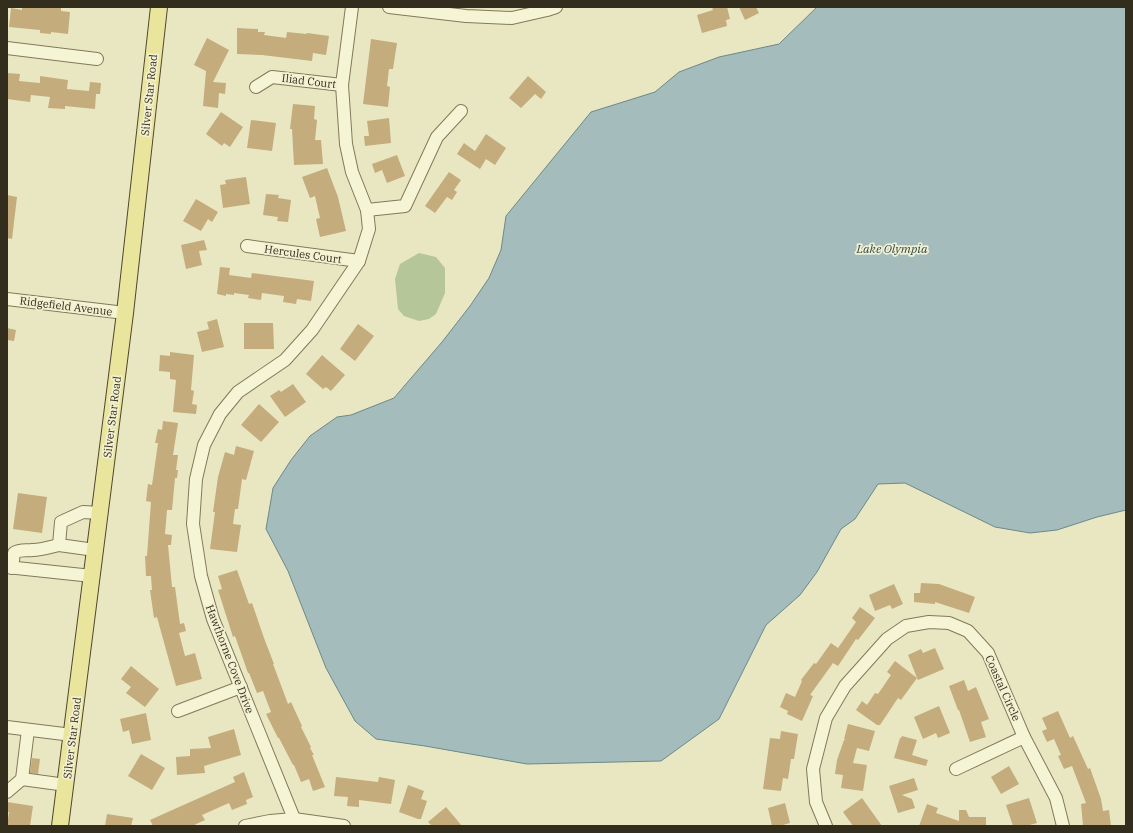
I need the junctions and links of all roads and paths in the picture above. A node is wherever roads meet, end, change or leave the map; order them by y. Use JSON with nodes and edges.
{"nodes":[{"id":1,"x":159,"y":7,"type":"edge"},
{"id":2,"x":352,"y":7,"type":"edge"},
{"id":3,"x":389,"y":7,"type":"edge"},
{"id":4,"x":556,"y":7,"type":"edge"},
{"id":5,"x":7,"y":48,"type":"edge"},
{"id":6,"x":96,"y":59,"type":"dead end"},
{"id":7,"x":342,"y":85,"type":"junction"},
{"id":8,"x":256,"y":87,"type":"dead end"},
{"id":9,"x":461,"y":111,"type":"dead end"},
{"id":10,"x":367,"y":210,"type":"junction"},
{"id":11,"x":247,"y":246,"type":"dead end"},
{"id":12,"x":359,"y":261,"type":"junction"},
{"id":13,"x":7,"y":299,"type":"edge"},
{"id":14,"x":125,"y":313,"type":"junction"},
{"id":15,"x":100,"y":513,"type":"junction"},
{"id":16,"x":59,"y":545,"type":"junction"},
{"id":17,"x":95,"y":550,"type":"junction"},
{"id":18,"x":9,"y":567,"type":"edge"},
{"id":19,"x":92,"y":576,"type":"junction"},
{"id":20,"x":241,"y":687,"type":"junction"},
{"id":21,"x":178,"y":711,"type":"dead end"},
{"id":22,"x":7,"y":728,"type":"edge"},
{"id":23,"x":28,"y":730,"type":"junction"},
{"id":24,"x":72,"y":735,"type":"junction"},
{"id":25,"x":1024,"y":737,"type":"junction"},
{"id":26,"x":956,"y":769,"type":"dead end"},
{"id":27,"x":22,"y":779,"type":"junction"},
{"id":28,"x":66,"y":785,"type":"junction"},
{"id":29,"x":7,"y":792,"type":"edge"},
{"id":30,"x":296,"y":823,"type":"edge"},
{"id":31,"x":60,"y":826,"type":"edge"},
{"id":32,"x":245,"y":826,"type":"edge"},
{"id":33,"x":344,"y":826,"type":"edge"},
{"id":34,"x":826,"y":826,"type":"edge"},
{"id":35,"x":1062,"y":826,"type":"edge"}],
"edges":[{"from":1,"to":14,"type":"main road","name":"Silver Star Road"},
{"from":2,"to":7,"type":"street","name":"Hawthorne Cove Drive"},
{"from":3,"to":4,"type":"street"},
{"from":5,"to":6,"type":"street"},
{"from":7,"to":8,"type":"street","name":"Iliad Court"},
{"from":7,"to":10,"type":"street","name":"Hawthorne Cove Drive"},
{"from":9,"to":10,"type":"street"},
{"from":10,"to":12,"type":"street","name":"Hawthorne Cove Drive"},
{"from":11,"to":12,"type":"street","name":"Hercules Court"},
{"from":12,"to":20,"type":"street","name":"Hawthorne Cove Drive"},
{"from":13,"to":14,"type":"street","name":"Ridgefield Avenue"},
{"from":14,"to":15,"type":"main road","name":"Silver Star Road"},
{"from":15,"to":16,"type":"street"},
{"from":15,"to":17,"type":"main road","name":"Silver Star Road"},
{"from":16,"to":17,"type":"street"},
{"from":16,"to":18,"type":"street"},
{"from":17,"to":19,"type":"main road","name":"Silver Star Road"},
{"from":18,"to":19,"type":"street"},
{"from":19,"to":24,"type":"main road","name":"Silver Star Road"},
{"from":20,"to":21,"type":"street"},
{"from":20,"to":30,"type":"street","name":"Hawthorne Cove Drive"},
{"from":22,"to":23,"type":"street"},
{"from":23,"to":24,"type":"street"},
{"from":23,"to":27,"type":"street"},
{"from":24,"to":28,"type":"main road","name":"Silver Star Road"},
{"from":25,"to":26,"type":"street"},
{"from":25,"to":34,"type":"street","name":"Coastal Circle"},
{"from":25,"to":35,"type":"street","name":"Coastal Circle"},
{"from":27,"to":28,"type":"street"},
{"from":27,"to":29,"type":"street"},
{"from":28,"to":31,"type":"main road","name":"Silver Star Road"},
{"from":30,"to":32,"type":"street"},
{"from":30,"to":33,"type":"street"}]}
